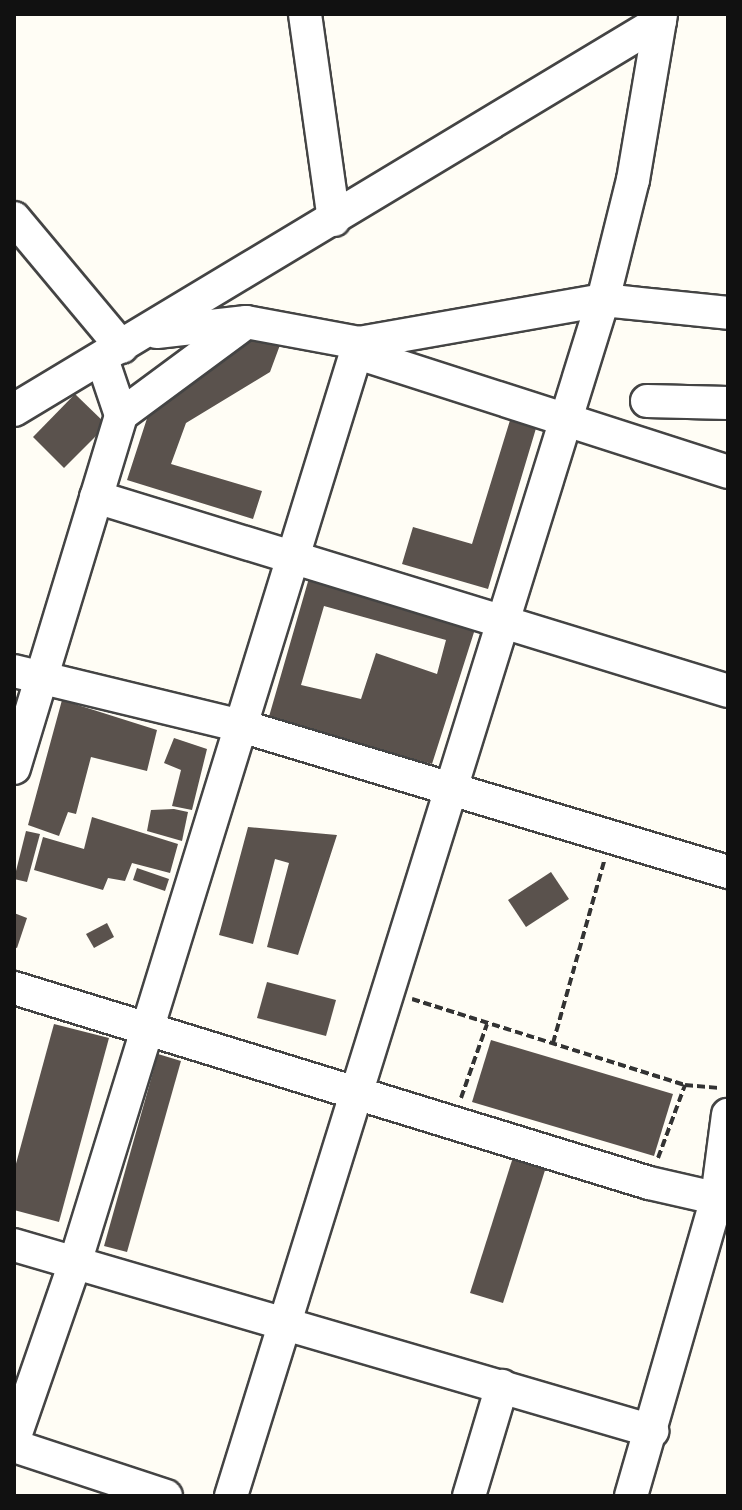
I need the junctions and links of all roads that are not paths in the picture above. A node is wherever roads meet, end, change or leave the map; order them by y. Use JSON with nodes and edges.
{"nodes":[{"id":1,"x":305,"y":14,"type":"edge"},
{"id":2,"x":660,"y":18,"type":"edge"},
{"id":3,"x":14,"y":218,"type":"edge"},
{"id":4,"x":334,"y":220,"type":"junction"},
{"id":5,"x":603,"y":300,"type":"junction"},
{"id":6,"x":728,"y":313,"type":"edge"},
{"id":7,"x":246,"y":322,"type":"junction"},
{"id":8,"x":123,"y":346,"type":"junction"},
{"id":9,"x":358,"y":348,"type":"junction"},
{"id":10,"x":647,"y":401,"type":"dead end"},
{"id":11,"x":728,"y":403,"type":"edge"},
{"id":12,"x":14,"y":410,"type":"edge"},
{"id":13,"x":121,"y":415,"type":"junction"},
{"id":14,"x":564,"y":422,"type":"junction"},
{"id":15,"x":728,"y":472,"type":"edge"},
{"id":16,"x":96,"y":497,"type":"junction"},
{"id":17,"x":295,"y":556,"type":"junction"},
{"id":18,"x":502,"y":618,"type":"junction"},
{"id":19,"x":28,"y":675,"type":"edge"},
{"id":20,"x":728,"y":691,"type":"edge"},
{"id":21,"x":241,"y":726,"type":"junction"},
{"id":22,"x":14,"y":768,"type":"edge"},
{"id":23,"x":453,"y":790,"type":"junction"},
{"id":24,"x":728,"y":872,"type":"edge"},
{"id":25,"x":14,"y":988,"type":"edge"},
{"id":26,"x":148,"y":1028,"type":"junction"},
{"id":27,"x":356,"y":1091,"type":"junction"},
{"id":28,"x":728,"y":1115,"type":"edge"},
{"id":29,"x":722,"y":1200,"type":"edge"},
{"id":30,"x":14,"y":1245,"type":"edge"},
{"id":31,"x":75,"y":1263,"type":"junction"},
{"id":32,"x":284,"y":1326,"type":"junction"},
{"id":33,"x":502,"y":1386,"type":"junction"},
{"id":34,"x":652,"y":1431,"type":"junction"},
{"id":35,"x":14,"y":1439,"type":"edge"},
{"id":36,"x":14,"y":1446,"type":"edge"},
{"id":37,"x":166,"y":1496,"type":"edge"},
{"id":38,"x":231,"y":1496,"type":"edge"},
{"id":39,"x":469,"y":1496,"type":"edge"},
{"id":40,"x":631,"y":1496,"type":"edge"}],
"edges":[{"from":1,"to":4,"type":"street"},
{"from":2,"to":4,"type":"street"},
{"from":2,"to":5,"type":"street"},
{"from":3,"to":8,"type":"street"},
{"from":4,"to":8,"type":"street"},
{"from":5,"to":6,"type":"street"},
{"from":5,"to":9,"type":"street"},
{"from":5,"to":14,"type":"street"},
{"from":7,"to":8,"type":"street"},
{"from":7,"to":9,"type":"street"},
{"from":7,"to":13,"type":"street"},
{"from":8,"to":12,"type":"street"},
{"from":8,"to":13,"type":"street"},
{"from":9,"to":14,"type":"street"},
{"from":9,"to":17,"type":"street"},
{"from":10,"to":11,"type":"street"},
{"from":13,"to":16,"type":"street"},
{"from":14,"to":15,"type":"street"},
{"from":14,"to":18,"type":"street"},
{"from":16,"to":17,"type":"street"},
{"from":16,"to":19,"type":"street"},
{"from":17,"to":18,"type":"street"},
{"from":17,"to":21,"type":"street"},
{"from":18,"to":20,"type":"street"},
{"from":18,"to":23,"type":"street"},
{"from":19,"to":21,"type":"street"},
{"from":19,"to":22,"type":"street"},
{"from":21,"to":23,"type":"street"},
{"from":21,"to":26,"type":"street"},
{"from":23,"to":24,"type":"street"},
{"from":23,"to":27,"type":"street"},
{"from":25,"to":26,"type":"street"},
{"from":26,"to":27,"type":"street"},
{"from":26,"to":31,"type":"street"},
{"from":27,"to":29,"type":"street"},
{"from":27,"to":32,"type":"street"},
{"from":28,"to":29,"type":"street"},
{"from":29,"to":34,"type":"street"},
{"from":30,"to":31,"type":"street"},
{"from":31,"to":32,"type":"street"},
{"from":31,"to":35,"type":"street"},
{"from":32,"to":33,"type":"street"},
{"from":32,"to":38,"type":"street"},
{"from":33,"to":34,"type":"street"},
{"from":33,"to":39,"type":"street"},
{"from":34,"to":40,"type":"street"},
{"from":36,"to":37,"type":"street"}]}
